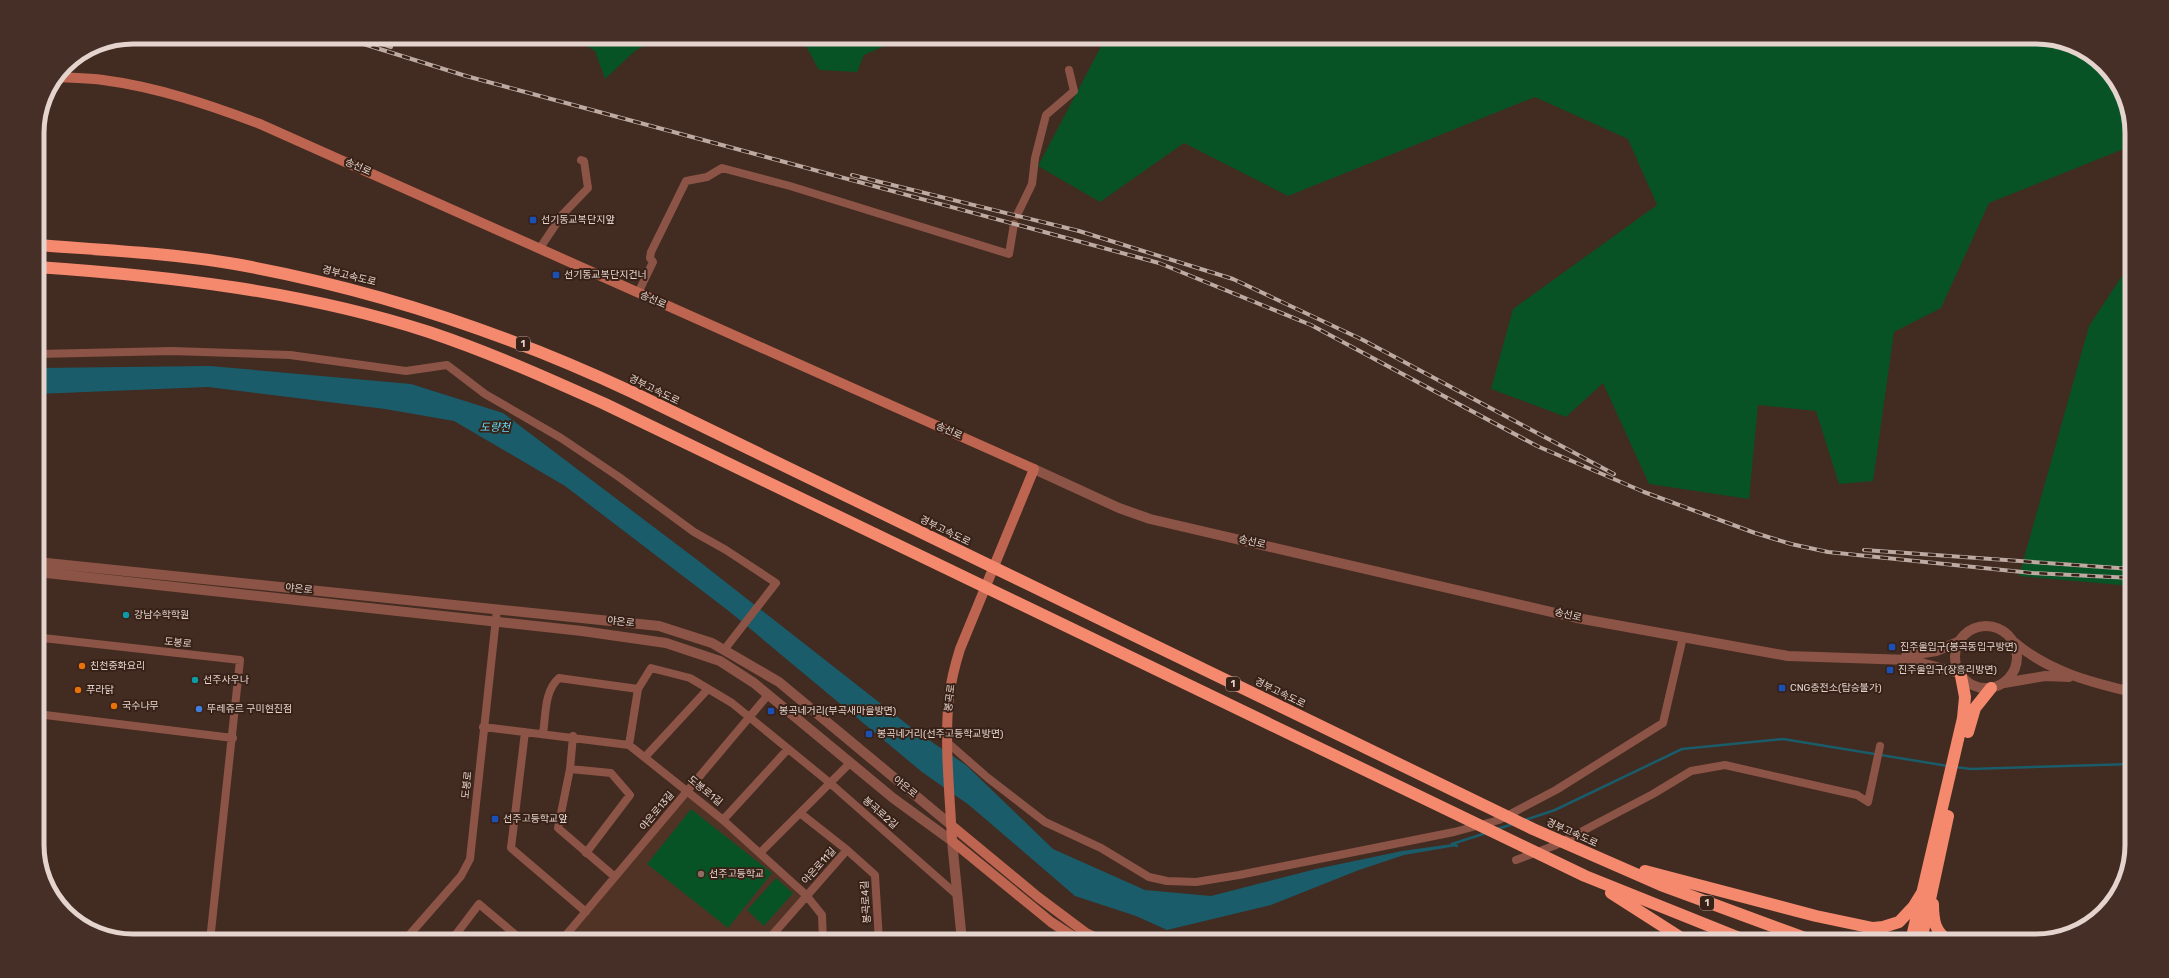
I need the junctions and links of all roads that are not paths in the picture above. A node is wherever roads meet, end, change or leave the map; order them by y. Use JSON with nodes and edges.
{"nodes":[{"id":1,"x":1069,"y":70,"type":"dead end"},
{"id":2,"x":64,"y":77,"type":"edge"},
{"id":3,"x":581,"y":160,"type":"dead end"},
{"id":4,"x":1017,"y":215,"type":"dead end"},
{"id":5,"x":1014,"y":224,"type":"dead end"},
{"id":6,"x":44,"y":246,"type":"edge"},
{"id":7,"x":540,"y":248,"type":"junction"},
{"id":8,"x":44,"y":268,"type":"edge"},
{"id":9,"x":638,"y":293,"type":"junction"},
{"id":10,"x":44,"y":354,"type":"edge"},
{"id":11,"x":1034,"y":469,"type":"junction"},
{"id":12,"x":44,"y":563,"type":"edge"},
{"id":13,"x":44,"y":573,"type":"edge"},
{"id":14,"x":497,"y":609,"type":"junction"},
{"id":15,"x":495,"y":621,"type":"junction"},
{"id":16,"x":1683,"y":637,"type":"junction"},
{"id":17,"x":44,"y":638,"type":"edge"},
{"id":18,"x":2013,"y":641,"type":"junction"},
{"id":19,"x":1958,"y":642,"type":"junction"},
{"id":20,"x":724,"y":650,"type":"junction"},
{"id":21,"x":1880,"y":658,"type":"junction"},
{"id":22,"x":1960,"y":675,"type":"junction"},
{"id":23,"x":2075,"y":677,"type":"junction"},
{"id":24,"x":2003,"y":683,"type":"junction"},
{"id":25,"x":1991,"y":688,"type":"junction"},
{"id":26,"x":638,"y":689,"type":"junction"},
{"id":27,"x":708,"y":689,"type":"junction"},
{"id":28,"x":2125,"y":690,"type":"edge"},
{"id":29,"x":768,"y":695,"type":"junction"},
{"id":30,"x":44,"y":715,"type":"edge"},
{"id":31,"x":750,"y":717,"type":"junction"},
{"id":32,"x":483,"y":726,"type":"junction"},
{"id":33,"x":525,"y":732,"type":"junction"},
{"id":34,"x":544,"y":733,"type":"junction"},
{"id":35,"x":573,"y":736,"type":"junction"},
{"id":36,"x":233,"y":738,"type":"junction"},
{"id":37,"x":948,"y":743,"type":"junction"},
{"id":38,"x":629,"y":745,"type":"junction"},
{"id":39,"x":1880,"y":746,"type":"dead end"},
{"id":40,"x":1960,"y":748,"type":"junction"},
{"id":41,"x":788,"y":749,"type":"junction"},
{"id":42,"x":645,"y":757,"type":"junction"},
{"id":43,"x":850,"y":763,"type":"junction"},
{"id":44,"x":570,"y":769,"type":"junction"},
{"id":45,"x":830,"y":783,"type":"junction"},
{"id":46,"x":688,"y":790,"type":"junction"},
{"id":47,"x":800,"y":813,"type":"junction"},
{"id":48,"x":723,"y":820,"type":"junction"},
{"id":49,"x":951,"y":825,"type":"junction"},
{"id":50,"x":1942,"y":826,"type":"junction"},
{"id":51,"x":952,"y":841,"type":"junction"},
{"id":52,"x":847,"y":850,"type":"junction"},
{"id":53,"x":761,"y":852,"type":"junction"},
{"id":54,"x":586,"y":853,"type":"junction"},
{"id":55,"x":1516,"y":860,"type":"dead end"},
{"id":56,"x":1603,"y":860,"type":"junction"},
{"id":57,"x":1585,"y":876,"type":"junction"},
{"id":58,"x":615,"y":877,"type":"junction"},
{"id":59,"x":1933,"y":886,"type":"junction"},
{"id":60,"x":1922,"y":893,"type":"junction"},
{"id":61,"x":956,"y":894,"type":"junction"},
{"id":62,"x":806,"y":895,"type":"junction"},
{"id":63,"x":586,"y":912,"type":"junction"},
{"id":64,"x":211,"y":934,"type":"edge"},
{"id":65,"x":410,"y":934,"type":"edge"},
{"id":66,"x":456,"y":934,"type":"edge"},
{"id":67,"x":512,"y":934,"type":"edge"},
{"id":68,"x":567,"y":934,"type":"edge"},
{"id":69,"x":773,"y":934,"type":"edge"},
{"id":70,"x":823,"y":934,"type":"edge"},
{"id":71,"x":879,"y":934,"type":"edge"},
{"id":72,"x":961,"y":934,"type":"edge"},
{"id":73,"x":1069,"y":934,"type":"edge"},
{"id":74,"x":1088,"y":934,"type":"edge"},
{"id":75,"x":1675,"y":934,"type":"edge"},
{"id":76,"x":1729,"y":934,"type":"edge"},
{"id":77,"x":1793,"y":934,"type":"edge"},
{"id":78,"x":1913,"y":934,"type":"edge"},
{"id":79,"x":1923,"y":934,"type":"edge"},
{"id":80,"x":1940,"y":934,"type":"edge"}],
"edges":[{"from":1,"to":4,"type":"street"},
{"from":2,"to":7,"type":"main road","name":"송선로"},
{"from":3,"to":7,"type":"street"},
{"from":5,"to":9,"type":"street"},
{"from":6,"to":56,"type":"highway","name":"경부고속도로","number":"1"},
{"from":7,"to":9,"type":"main road","name":"송선로"},
{"from":8,"to":57,"type":"highway","number":"1"},
{"from":9,"to":11,"type":"main road","name":"송선로"},
{"from":10,"to":20,"type":"street"},
{"from":11,"to":16,"type":"street","name":"송선로"},
{"from":11,"to":37,"type":"main road","name":"봉곡로"},
{"from":12,"to":14,"type":"street","name":"야은로"},
{"from":13,"to":15,"type":"street","name":"야은로"},
{"from":14,"to":15,"type":"street","name":"도봉로"},
{"from":14,"to":20,"type":"street","name":"야은로"},
{"from":15,"to":29,"type":"street","name":"야은로"},
{"from":15,"to":32,"type":"street","name":"도봉로"},
{"from":16,"to":21,"type":"street","name":"송선로"},
{"from":16,"to":37,"type":"street"},
{"from":17,"to":36,"type":"street","name":"도봉로"},
{"from":18,"to":19,"type":"street"},
{"from":18,"to":23,"type":"street"},
{"from":18,"to":24,"type":"street"},
{"from":19,"to":21,"type":"street"},
{"from":19,"to":22,"type":"street"},
{"from":20,"to":49,"type":"street","name":"야은로"},
{"from":21,"to":22,"type":"street"},
{"from":22,"to":25,"type":"street"},
{"from":22,"to":40,"type":"highway"},
{"from":23,"to":24,"type":"street"},
{"from":23,"to":28,"type":"street"},
{"from":24,"to":25,"type":"street"},
{"from":25,"to":40,"type":"highway"},
{"from":26,"to":27,"type":"street","name":"봉곡로2길"},
{"from":26,"to":34,"type":"street"},
{"from":26,"to":38,"type":"street","name":"봉곡로2길"},
{"from":27,"to":31,"type":"street","name":"봉곡로2길"},
{"from":27,"to":42,"type":"street"},
{"from":29,"to":31,"type":"street","name":"야은로13길"},
{"from":29,"to":43,"type":"street","name":"야은로"},
{"from":30,"to":36,"type":"street"},
{"from":31,"to":41,"type":"street","name":"봉곡로2길"},
{"from":31,"to":46,"type":"street","name":"야은로13길"},
{"from":32,"to":33,"type":"street","name":"도봉로1길"},
{"from":32,"to":65,"type":"street","name":"도봉로"},
{"from":33,"to":34,"type":"street","name":"도봉로1길"},
{"from":33,"to":63,"type":"street"},
{"from":34,"to":35,"type":"street","name":"도봉로1길"},
{"from":35,"to":38,"type":"street","name":"도봉로1길"},
{"from":35,"to":44,"type":"street"},
{"from":36,"to":64,"type":"street","name":"도봉로"},
{"from":37,"to":49,"type":"main road","name":"봉곡로"},
{"from":38,"to":42,"type":"street","name":"도봉로1길"},
{"from":39,"to":55,"type":"street"},
{"from":40,"to":50,"type":"highway"},
{"from":41,"to":45,"type":"street","name":"봉곡로2길"},
{"from":41,"to":48,"type":"street"},
{"from":42,"to":46,"type":"street","name":"도봉로1길"},
{"from":43,"to":45,"type":"street"},
{"from":43,"to":51,"type":"street","name":"야은로"},
{"from":44,"to":54,"type":"street"},
{"from":44,"to":54,"type":"street"},
{"from":45,"to":47,"type":"street"},
{"from":45,"to":61,"type":"street","name":"봉곡로2길"},
{"from":46,"to":48,"type":"street","name":"도봉로1길"},
{"from":46,"to":58,"type":"street","name":"야은로13길"},
{"from":47,"to":52,"type":"street","name":"야은로11길"},
{"from":47,"to":53,"type":"street"},
{"from":48,"to":53,"type":"street","name":"도봉로1길"},
{"from":49,"to":51,"type":"main road","name":"봉곡로"},
{"from":49,"to":74,"type":"main road","name":"야은로"},
{"from":50,"to":59,"type":"highway"},
{"from":50,"to":60,"type":"highway"},
{"from":51,"to":61,"type":"street","name":"봉곡로"},
{"from":51,"to":73,"type":"main road","name":"야은로"},
{"from":52,"to":62,"type":"street","name":"야은로11길"},
{"from":52,"to":71,"type":"street","name":"봉곡로4길"},
{"from":53,"to":62,"type":"street","name":"도봉로1길"},
{"from":54,"to":58,"type":"street"},
{"from":56,"to":60,"type":"highway"},
{"from":56,"to":77,"type":"highway","name":"경부고속도로","number":"1"},
{"from":57,"to":75,"type":"highway"},
{"from":57,"to":76,"type":"highway","number":"1"},
{"from":58,"to":63,"type":"street","name":"야은로13길"},
{"from":59,"to":79,"type":"highway"},
{"from":59,"to":80,"type":"highway"},
{"from":60,"to":78,"type":"highway"},
{"from":61,"to":72,"type":"street","name":"봉곡로"},
{"from":62,"to":69,"type":"street","name":"야은로11길"},
{"from":62,"to":70,"type":"street"},
{"from":63,"to":68,"type":"street","name":"야은로13길"},
{"from":66,"to":67,"type":"street"}]}
